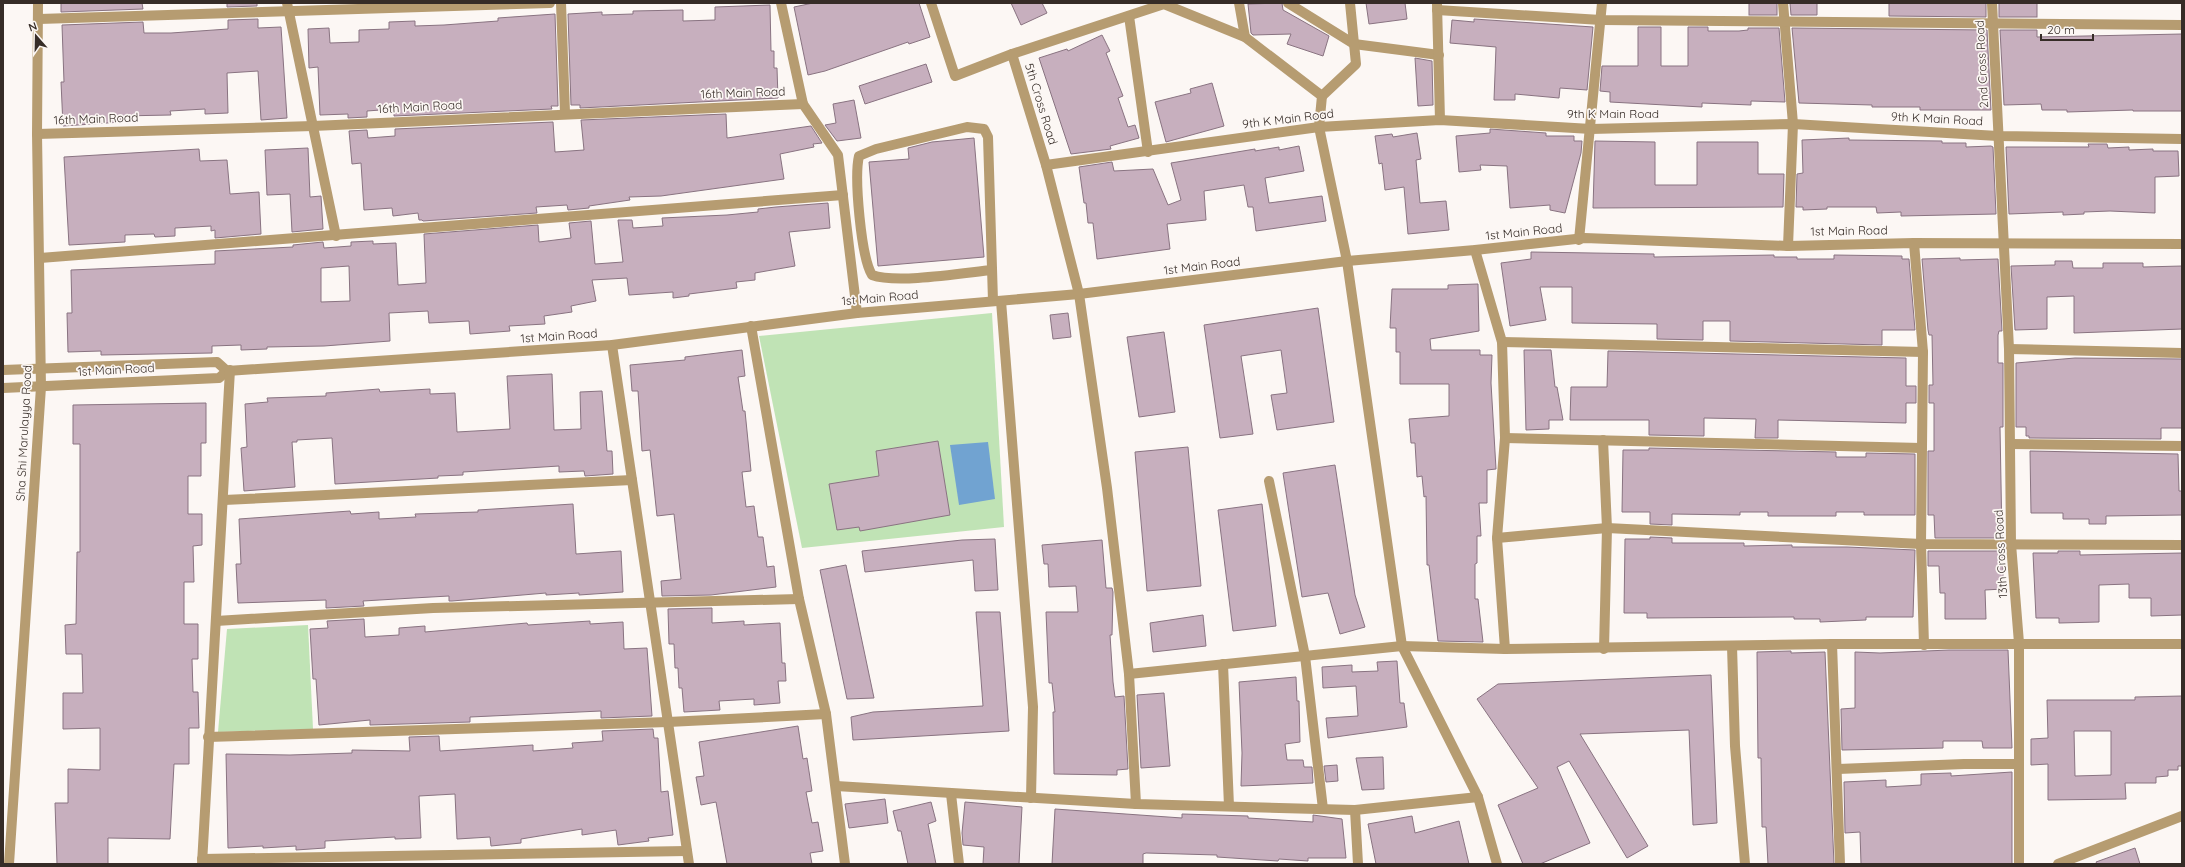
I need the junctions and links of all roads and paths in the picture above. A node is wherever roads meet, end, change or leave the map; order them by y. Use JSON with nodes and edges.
{"nodes":[{"id":1,"x":38,"y":3,"type":"edge"},
{"id":2,"x":550,"y":3,"type":"edge"},
{"id":3,"x":561,"y":3,"type":"edge"},
{"id":4,"x":781,"y":3,"type":"edge"},
{"id":5,"x":931,"y":3,"type":"edge"},
{"id":6,"x":1239,"y":3,"type":"edge"},
{"id":7,"x":1288,"y":3,"type":"edge"},
{"id":8,"x":1350,"y":3,"type":"edge"},
{"id":9,"x":1602,"y":3,"type":"edge"},
{"id":10,"x":1783,"y":3,"type":"edge"},
{"id":11,"x":1992,"y":3,"type":"edge"},
{"id":12,"x":1164,"y":4,"type":"edge"},
{"id":13,"x":1437,"y":6,"type":"edge"},
{"id":14,"x":288,"y":8,"type":"edge"},
{"id":15,"x":1128,"y":16,"type":"junction"},
{"id":16,"x":39,"y":19,"type":"junction"},
{"id":17,"x":1601,"y":20,"type":"junction"},
{"id":18,"x":1784,"y":22,"type":"junction"},
{"id":19,"x":1994,"y":24,"type":"junction"},
{"id":20,"x":2182,"y":25,"type":"edge"},
{"id":21,"x":1245,"y":37,"type":"junction"},
{"id":22,"x":1354,"y":44,"type":"junction"},
{"id":23,"x":1012,"y":54,"type":"junction"},
{"id":24,"x":1439,"y":55,"type":"junction"},
{"id":25,"x":1322,"y":96,"type":"junction"},
{"id":26,"x":803,"y":104,"type":"junction"},
{"id":27,"x":564,"y":114,"type":"junction"},
{"id":28,"x":1440,"y":120,"type":"junction"},
{"id":29,"x":1793,"y":124,"type":"junction"},
{"id":30,"x":313,"y":126,"type":"junction"},
{"id":31,"x":1319,"y":127,"type":"junction"},
{"id":32,"x":1591,"y":129,"type":"junction"},
{"id":33,"x":37,"y":134,"type":"junction"},
{"id":34,"x":1998,"y":136,"type":"junction"},
{"id":35,"x":2182,"y":138,"type":"edge"},
{"id":36,"x":1148,"y":152,"type":"junction"},
{"id":37,"x":1046,"y":164,"type":"junction"},
{"id":38,"x":843,"y":195,"type":"junction"},
{"id":39,"x":336,"y":236,"type":"junction"},
{"id":40,"x":1579,"y":240,"type":"junction"},
{"id":41,"x":1914,"y":243,"type":"junction"},
{"id":42,"x":2004,"y":243,"type":"junction"},
{"id":43,"x":2182,"y":244,"type":"edge"},
{"id":44,"x":1788,"y":246,"type":"junction"},
{"id":45,"x":1475,"y":250,"type":"junction"},
{"id":46,"x":40,"y":258,"type":"junction"},
{"id":47,"x":1346,"y":261,"type":"junction"},
{"id":48,"x":992,"y":270,"type":"junction"},
{"id":49,"x":1079,"y":294,"type":"junction"},
{"id":50,"x":998,"y":301,"type":"junction"},
{"id":51,"x":857,"y":313,"type":"junction"},
{"id":52,"x":751,"y":326,"type":"junction"},
{"id":53,"x":1502,"y":342,"type":"junction"},
{"id":54,"x":612,"y":345,"type":"junction"},
{"id":55,"x":2009,"y":349,"type":"junction"},
{"id":56,"x":1923,"y":352,"type":"junction"},
{"id":57,"x":2182,"y":352,"type":"edge"},
{"id":58,"x":41,"y":369,"type":"junction"},
{"id":59,"x":3,"y":370,"type":"edge"},
{"id":60,"x":229,"y":370,"type":"junction"},
{"id":61,"x":41,"y":387,"type":"junction"},
{"id":62,"x":3,"y":388,"type":"edge"},
{"id":63,"x":1505,"y":438,"type":"junction"},
{"id":64,"x":1603,"y":440,"type":"junction"},
{"id":65,"x":2011,"y":444,"type":"junction"},
{"id":66,"x":2182,"y":446,"type":"edge"},
{"id":67,"x":1921,"y":448,"type":"junction"},
{"id":68,"x":632,"y":480,"type":"junction"},
{"id":69,"x":1269,"y":481,"type":"dead end"},
{"id":70,"x":224,"y":500,"type":"junction"},
{"id":71,"x":1607,"y":528,"type":"junction"},
{"id":72,"x":1496,"y":538,"type":"junction"},
{"id":73,"x":1921,"y":544,"type":"junction"},
{"id":74,"x":2011,"y":544,"type":"junction"},
{"id":75,"x":2182,"y":545,"type":"edge"},
{"id":76,"x":799,"y":599,"type":"junction"},
{"id":77,"x":650,"y":602,"type":"junction"},
{"id":78,"x":216,"y":621,"type":"junction"},
{"id":79,"x":2020,"y":643,"type":"junction"},
{"id":80,"x":1832,"y":644,"type":"junction"},
{"id":81,"x":2182,"y":644,"type":"edge"},
{"id":82,"x":1924,"y":645,"type":"junction"},
{"id":83,"x":1402,"y":646,"type":"junction"},
{"id":84,"x":1732,"y":646,"type":"junction"},
{"id":85,"x":1604,"y":648,"type":"junction"},
{"id":86,"x":1505,"y":649,"type":"junction"},
{"id":87,"x":1305,"y":656,"type":"junction"},
{"id":88,"x":1223,"y":664,"type":"junction"},
{"id":89,"x":1129,"y":674,"type":"junction"},
{"id":90,"x":826,"y":714,"type":"junction"},
{"id":91,"x":668,"y":722,"type":"junction"},
{"id":92,"x":208,"y":736,"type":"junction"},
{"id":93,"x":2019,"y":764,"type":"junction"},
{"id":94,"x":1838,"y":769,"type":"junction"},
{"id":95,"x":836,"y":786,"type":"junction"},
{"id":96,"x":951,"y":794,"type":"junction"},
{"id":97,"x":1478,"y":797,"type":"junction"},
{"id":98,"x":1031,"y":798,"type":"junction"},
{"id":99,"x":1136,"y":804,"type":"junction"},
{"id":100,"x":1229,"y":806,"type":"junction"},
{"id":101,"x":1323,"y":809,"type":"junction"},
{"id":102,"x":1355,"y":810,"type":"junction"},
{"id":103,"x":2182,"y":816,"type":"edge"},
{"id":104,"x":687,"y":851,"type":"junction"},
{"id":105,"x":202,"y":862,"type":"edge"},
{"id":106,"x":9,"y":864,"type":"edge"},
{"id":107,"x":689,"y":864,"type":"edge"},
{"id":108,"x":845,"y":864,"type":"edge"},
{"id":109,"x":959,"y":864,"type":"edge"},
{"id":110,"x":1358,"y":864,"type":"edge"},
{"id":111,"x":1497,"y":864,"type":"edge"},
{"id":112,"x":1745,"y":864,"type":"edge"},
{"id":113,"x":1840,"y":864,"type":"edge"},
{"id":114,"x":2019,"y":864,"type":"edge"},
{"id":115,"x":2058,"y":864,"type":"edge"}],
"edges":[{"from":1,"to":16,"type":"street","name":"Sha Shi Marulayya Road"},
{"from":2,"to":14,"type":"street"},
{"from":3,"to":27,"type":"street"},
{"from":4,"to":26,"type":"street"},
{"from":5,"to":23,"type":"street","name":"5th Cross Road"},
{"from":6,"to":21,"type":"street"},
{"from":7,"to":22,"type":"street"},
{"from":8,"to":22,"type":"street"},
{"from":9,"to":17,"type":"street"},
{"from":10,"to":18,"type":"street"},
{"from":11,"to":19,"type":"street","name":"2nd Cross Road"},
{"from":12,"to":15,"type":"street"},
{"from":12,"to":21,"type":"street"},
{"from":13,"to":17,"type":"street"},
{"from":13,"to":24,"type":"street"},
{"from":14,"to":16,"type":"street"},
{"from":14,"to":30,"type":"street"},
{"from":15,"to":23,"type":"street"},
{"from":15,"to":36,"type":"street"},
{"from":16,"to":33,"type":"street","name":"Sha Shi Marulayya Road"},
{"from":17,"to":18,"type":"street"},
{"from":17,"to":32,"type":"street"},
{"from":18,"to":19,"type":"street"},
{"from":18,"to":29,"type":"street"},
{"from":19,"to":20,"type":"street"},
{"from":19,"to":34,"type":"street","name":"2nd Cross Road"},
{"from":21,"to":25,"type":"street"},
{"from":22,"to":24,"type":"street"},
{"from":22,"to":25,"type":"street"},
{"from":23,"to":37,"type":"street","name":"5th Cross Road"},
{"from":24,"to":28,"type":"street"},
{"from":25,"to":31,"type":"street"},
{"from":26,"to":27,"type":"street","name":"16th Main Road"},
{"from":26,"to":38,"type":"street"},
{"from":27,"to":30,"type":"street","name":"16th Main Road"},
{"from":28,"to":31,"type":"street","name":"9th K Main Road"},
{"from":28,"to":32,"type":"street","name":"9th K Main Road"},
{"from":29,"to":32,"type":"street","name":"9th K Main Road"},
{"from":29,"to":34,"type":"street","name":"9th K Main Road"},
{"from":29,"to":44,"type":"street"},
{"from":30,"to":33,"type":"street","name":"16th Main Road"},
{"from":30,"to":39,"type":"street"},
{"from":31,"to":36,"type":"street","name":"9th K Main Road"},
{"from":31,"to":47,"type":"street"},
{"from":32,"to":40,"type":"street"},
{"from":33,"to":46,"type":"street","name":"Sha Shi Marulayya Road"},
{"from":34,"to":35,"type":"street","name":"9th K Main Road"},
{"from":34,"to":42,"type":"street","name":"2nd Cross Road"},
{"from":36,"to":37,"type":"street","name":"9th K Main Road"},
{"from":37,"to":49,"type":"street","name":"5th Cross Road"},
{"from":38,"to":39,"type":"street"},
{"from":38,"to":51,"type":"street"},
{"from":39,"to":46,"type":"street"},
{"from":40,"to":44,"type":"street","name":"1st Main Road"},
{"from":40,"to":45,"type":"street","name":"1st Main Road"},
{"from":41,"to":42,"type":"street","name":"1st Main Road"},
{"from":41,"to":44,"type":"street","name":"1st Main Road"},
{"from":41,"to":56,"type":"street"},
{"from":42,"to":43,"type":"street","name":"1st Main Road"},
{"from":42,"to":55,"type":"street","name":"13th Cross Road"},
{"from":45,"to":47,"type":"street","name":"1st Main Road"},
{"from":45,"to":53,"type":"street"},
{"from":46,"to":58,"type":"street","name":"Sha Shi Marulayya Road"},
{"from":47,"to":49,"type":"street","name":"1st Main Road"},
{"from":47,"to":83,"type":"street"},
{"from":48,"to":48,"type":"street"},
{"from":48,"to":50,"type":"street"},
{"from":49,"to":50,"type":"street","name":"1st Main Road"},
{"from":49,"to":89,"type":"street","name":"5th Cross Road"},
{"from":50,"to":51,"type":"street","name":"1st Main Road"},
{"from":50,"to":98,"type":"street"},
{"from":51,"to":52,"type":"street","name":"1st Main Road"},
{"from":52,"to":54,"type":"street","name":"1st Main Road"},
{"from":52,"to":76,"type":"street"},
{"from":53,"to":56,"type":"street"},
{"from":53,"to":63,"type":"street"},
{"from":54,"to":60,"type":"street","name":"1st Main Road"},
{"from":54,"to":68,"type":"street"},
{"from":55,"to":57,"type":"street"},
{"from":55,"to":65,"type":"street","name":"13th Cross Road"},
{"from":56,"to":67,"type":"street"},
{"from":58,"to":59,"type":"street","name":"1st Main Road"},
{"from":58,"to":60,"type":"street","name":"1st Main Road"},
{"from":58,"to":61,"type":"street","name":"Sha Shi Marulayya Road"},
{"from":60,"to":61,"type":"street","name":"1st Main Road"},
{"from":60,"to":70,"type":"street"},
{"from":61,"to":62,"type":"street","name":"1st Main Road"},
{"from":61,"to":106,"type":"street","name":"Sha Shi Marulayya Road"},
{"from":63,"to":64,"type":"street"},
{"from":63,"to":72,"type":"street"},
{"from":64,"to":67,"type":"street"},
{"from":64,"to":71,"type":"street"},
{"from":65,"to":66,"type":"street"},
{"from":65,"to":74,"type":"street","name":"13th Cross Road"},
{"from":67,"to":73,"type":"street"},
{"from":68,"to":70,"type":"street"},
{"from":68,"to":77,"type":"street"},
{"from":69,"to":87,"type":"street"},
{"from":70,"to":78,"type":"street"},
{"from":71,"to":72,"type":"street"},
{"from":71,"to":73,"type":"street"},
{"from":71,"to":85,"type":"street"},
{"from":72,"to":86,"type":"street"},
{"from":73,"to":74,"type":"street"},
{"from":73,"to":82,"type":"street"},
{"from":74,"to":75,"type":"street"},
{"from":74,"to":79,"type":"street","name":"13th Cross Road"},
{"from":76,"to":77,"type":"street"},
{"from":76,"to":90,"type":"street"},
{"from":77,"to":78,"type":"street"},
{"from":77,"to":91,"type":"street"},
{"from":78,"to":92,"type":"street"},
{"from":79,"to":81,"type":"street"},
{"from":79,"to":82,"type":"street"},
{"from":79,"to":93,"type":"street","name":"13th Cross Road"},
{"from":80,"to":82,"type":"street"},
{"from":80,"to":84,"type":"street"},
{"from":80,"to":94,"type":"street"},
{"from":83,"to":86,"type":"street"},
{"from":83,"to":87,"type":"street"},
{"from":83,"to":97,"type":"street"},
{"from":84,"to":85,"type":"street"},
{"from":84,"to":112,"type":"street"},
{"from":85,"to":86,"type":"street"},
{"from":87,"to":88,"type":"street"},
{"from":87,"to":101,"type":"street"},
{"from":88,"to":89,"type":"street"},
{"from":88,"to":100,"type":"street"},
{"from":89,"to":99,"type":"street","name":"5th Cross Road"},
{"from":90,"to":91,"type":"street"},
{"from":90,"to":95,"type":"street"},
{"from":91,"to":92,"type":"street"},
{"from":91,"to":104,"type":"street"},
{"from":92,"to":105,"type":"street"},
{"from":93,"to":94,"type":"street"},
{"from":93,"to":114,"type":"street","name":"13th Cross Road"},
{"from":94,"to":113,"type":"street"},
{"from":95,"to":96,"type":"street"},
{"from":95,"to":108,"type":"street"},
{"from":96,"to":98,"type":"street"},
{"from":96,"to":109,"type":"street"},
{"from":97,"to":102,"type":"street"},
{"from":97,"to":111,"type":"street"},
{"from":98,"to":99,"type":"street"},
{"from":99,"to":100,"type":"street"},
{"from":100,"to":101,"type":"street"},
{"from":101,"to":102,"type":"street"},
{"from":102,"to":110,"type":"street"},
{"from":103,"to":115,"type":"street"},
{"from":104,"to":105,"type":"street"},
{"from":104,"to":107,"type":"street"}]}
